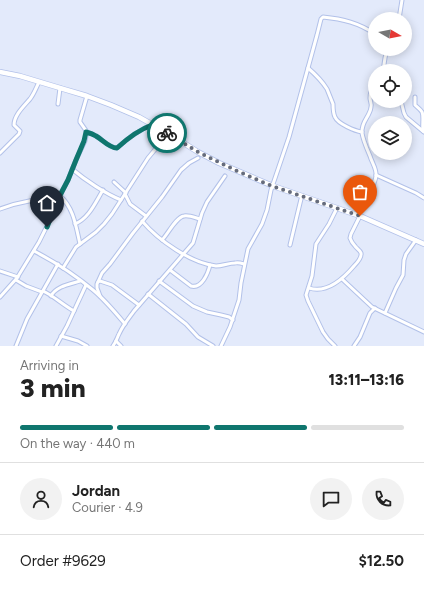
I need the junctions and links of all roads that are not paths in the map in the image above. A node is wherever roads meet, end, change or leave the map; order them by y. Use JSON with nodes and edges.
{"nodes":[{"id":1,"x":402,"y":0,"type":"edge"},
{"id":2,"x":400,"y":12,"type":"edge"},
{"id":3,"x":368,"y":30,"type":"edge"},
{"id":4,"x":308,"y":68,"type":"junction"},
{"id":5,"x":0,"y":72,"type":"edge"},
{"id":6,"x":39,"y":82,"type":"junction"},
{"id":7,"x":60,"y":88,"type":"junction"},
{"id":8,"x":87,"y":96,"type":"junction"},
{"id":9,"x":415,"y":97,"type":"dead end"},
{"id":10,"x":58,"y":104,"type":"dead end"},
{"id":11,"x":371,"y":108,"type":"edge"},
{"id":12,"x":402,"y":108,"type":"edge"},
{"id":13,"x":152,"y":125,"type":"junction"},
{"id":14,"x":86,"y":132,"type":"junction"},
{"id":15,"x":362,"y":132,"type":"junction"},
{"id":16,"x":424,"y":132,"type":"edge"},
{"id":17,"x":168,"y":138,"type":"dead end"},
{"id":18,"x":0,"y":152,"type":"edge"},
{"id":19,"x":198,"y":158,"type":"dead end"},
{"id":20,"x":72,"y":169,"type":"junction"},
{"id":21,"x":376,"y":175,"type":"junction"},
{"id":22,"x":225,"y":176,"type":"dead end"},
{"id":23,"x":114,"y":182,"type":"dead end"},
{"id":24,"x":272,"y":186,"type":"junction"},
{"id":25,"x":103,"y":190,"type":"junction"},
{"id":26,"x":126,"y":193,"type":"junction"},
{"id":27,"x":59,"y":197,"type":"junction"},
{"id":28,"x":424,"y":198,"type":"edge"},
{"id":29,"x":301,"y":199,"type":"dead end"},
{"id":30,"x":121,"y":200,"type":"junction"},
{"id":31,"x":130,"y":204,"type":"junction"},
{"id":32,"x":337,"y":208,"type":"junction"},
{"id":33,"x":0,"y":209,"type":"edge"},
{"id":34,"x":359,"y":215,"type":"junction"},
{"id":35,"x":146,"y":216,"type":"junction"},
{"id":36,"x":200,"y":219,"type":"junction"},
{"id":37,"x":142,"y":221,"type":"junction"},
{"id":38,"x":75,"y":224,"type":"junction"},
{"id":39,"x":162,"y":240,"type":"junction"},
{"id":40,"x":416,"y":240,"type":"junction"},
{"id":41,"x":80,"y":244,"type":"junction"},
{"id":42,"x":424,"y":244,"type":"edge"},
{"id":43,"x":290,"y":245,"type":"dead end"},
{"id":44,"x":34,"y":251,"type":"junction"},
{"id":45,"x":184,"y":254,"type":"junction"},
{"id":46,"x":58,"y":264,"type":"junction"},
{"id":47,"x":244,"y":264,"type":"junction"},
{"id":48,"x":210,"y":265,"type":"junction"},
{"id":49,"x":63,"y":268,"type":"junction"},
{"id":50,"x":170,"y":270,"type":"junction"},
{"id":51,"x":0,"y":271,"type":"edge"},
{"id":52,"x":17,"y":278,"type":"junction"},
{"id":53,"x":342,"y":280,"type":"junction"},
{"id":54,"x":80,"y":281,"type":"junction"},
{"id":55,"x":159,"y":281,"type":"junction"},
{"id":56,"x":98,"y":282,"type":"junction"},
{"id":57,"x":86,"y":285,"type":"junction"},
{"id":58,"x":309,"y":288,"type":"junction"},
{"id":59,"x":42,"y":291,"type":"junction"},
{"id":60,"x":148,"y":294,"type":"junction"},
{"id":61,"x":0,"y":296,"type":"edge"},
{"id":62,"x":51,"y":296,"type":"junction"},
{"id":63,"x":100,"y":296,"type":"junction"},
{"id":64,"x":139,"y":305,"type":"junction"},
{"id":65,"x":375,"y":308,"type":"junction"},
{"id":66,"x":74,"y":311,"type":"junction"},
{"id":67,"x":385,"y":313,"type":"junction"},
{"id":68,"x":232,"y":320,"type":"junction"},
{"id":69,"x":125,"y":324,"type":"junction"},
{"id":70,"x":424,"y":332,"type":"edge"},
{"id":71,"x":61,"y":336,"type":"junction"},
{"id":72,"x":116,"y":341,"type":"junction"},
{"id":73,"x":16,"y":346,"type":"edge"},
{"id":74,"x":56,"y":346,"type":"edge"},
{"id":75,"x":87,"y":346,"type":"edge"},
{"id":76,"x":113,"y":346,"type":"edge"},
{"id":77,"x":121,"y":346,"type":"edge"},
{"id":78,"x":213,"y":346,"type":"edge"},
{"id":79,"x":221,"y":346,"type":"edge"},
{"id":80,"x":335,"y":346,"type":"edge"},
{"id":81,"x":354,"y":346,"type":"edge"}],
"edges":[{"from":1,"to":2,"type":"street"},
{"from":3,"to":4,"type":"street"},
{"from":4,"to":15,"type":"street"},
{"from":4,"to":24,"type":"street"},
{"from":5,"to":6,"type":"main road"},
{"from":6,"to":7,"type":"main road"},
{"from":6,"to":18,"type":"street"},
{"from":7,"to":8,"type":"main road"},
{"from":7,"to":10,"type":"street"},
{"from":8,"to":13,"type":"main road"},
{"from":8,"to":14,"type":"street"},
{"from":9,"to":16,"type":"street"},
{"from":11,"to":15,"type":"street"},
{"from":12,"to":16,"type":"street"},
{"from":13,"to":14,"type":"street"},
{"from":13,"to":24,"type":"main road"},
{"from":14,"to":20,"type":"street"},
{"from":15,"to":21,"type":"street"},
{"from":17,"to":26,"type":"street"},
{"from":19,"to":35,"type":"street"},
{"from":20,"to":25,"type":"street"},
{"from":20,"to":27,"type":"street"},
{"from":21,"to":28,"type":"street"},
{"from":21,"to":34,"type":"street"},
{"from":22,"to":36,"type":"street"},
{"from":23,"to":26,"type":"street"},
{"from":24,"to":32,"type":"main road"},
{"from":24,"to":47,"type":"street"},
{"from":25,"to":30,"type":"street"},
{"from":25,"to":38,"type":"street"},
{"from":26,"to":30,"type":"street"},
{"from":26,"to":31,"type":"street"},
{"from":27,"to":33,"type":"street"},
{"from":27,"to":38,"type":"street"},
{"from":27,"to":44,"type":"street"},
{"from":29,"to":43,"type":"street"},
{"from":30,"to":31,"type":"street"},
{"from":30,"to":41,"type":"street"},
{"from":31,"to":35,"type":"street"},
{"from":32,"to":34,"type":"main road"},
{"from":32,"to":58,"type":"street"},
{"from":34,"to":40,"type":"main road"},
{"from":34,"to":53,"type":"street"},
{"from":35,"to":37,"type":"street"},
{"from":36,"to":39,"type":"street"},
{"from":36,"to":45,"type":"street"},
{"from":37,"to":39,"type":"street"},
{"from":37,"to":56,"type":"street"},
{"from":38,"to":41,"type":"street"},
{"from":39,"to":45,"type":"street"},
{"from":40,"to":42,"type":"main road"},
{"from":40,"to":67,"type":"street"},
{"from":41,"to":49,"type":"street"},
{"from":44,"to":46,"type":"street"},
{"from":44,"to":52,"type":"street"},
{"from":45,"to":48,"type":"street"},
{"from":45,"to":50,"type":"street"},
{"from":46,"to":49,"type":"street"},
{"from":46,"to":59,"type":"street"},
{"from":47,"to":48,"type":"street"},
{"from":47,"to":68,"type":"street"},
{"from":48,"to":50,"type":"street"},
{"from":49,"to":54,"type":"street"},
{"from":50,"to":55,"type":"street"},
{"from":51,"to":52,"type":"street"},
{"from":52,"to":59,"type":"street"},
{"from":52,"to":61,"type":"street"},
{"from":53,"to":58,"type":"street"},
{"from":53,"to":65,"type":"street"},
{"from":54,"to":57,"type":"street"},
{"from":54,"to":62,"type":"street"},
{"from":55,"to":60,"type":"street"},
{"from":55,"to":68,"type":"street"},
{"from":56,"to":63,"type":"street"},
{"from":56,"to":64,"type":"street"},
{"from":57,"to":63,"type":"street"},
{"from":57,"to":66,"type":"street"},
{"from":58,"to":80,"type":"street"},
{"from":59,"to":62,"type":"street"},
{"from":59,"to":73,"type":"street"},
{"from":60,"to":64,"type":"street"},
{"from":60,"to":78,"type":"street"},
{"from":62,"to":66,"type":"street"},
{"from":63,"to":69,"type":"street"},
{"from":64,"to":69,"type":"street"},
{"from":65,"to":67,"type":"street"},
{"from":65,"to":81,"type":"street"},
{"from":66,"to":71,"type":"street"},
{"from":67,"to":70,"type":"street"},
{"from":68,"to":79,"type":"street"},
{"from":69,"to":72,"type":"street"},
{"from":71,"to":74,"type":"street"},
{"from":71,"to":75,"type":"street"},
{"from":72,"to":76,"type":"street"},
{"from":72,"to":77,"type":"street"}]}
